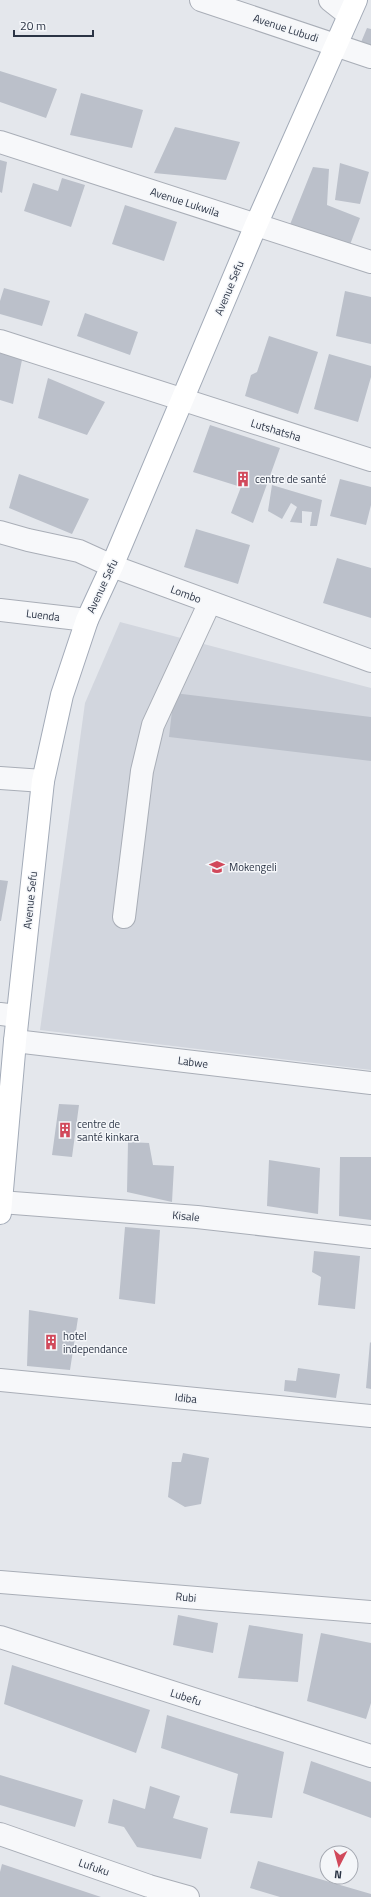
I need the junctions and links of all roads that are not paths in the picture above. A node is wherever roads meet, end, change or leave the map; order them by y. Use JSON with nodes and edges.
{"nodes":[{"id":1,"x":201,"y":0,"type":"edge"},
{"id":2,"x":330,"y":0,"type":"edge"},
{"id":3,"x":352,"y":7,"type":"edge"},
{"id":4,"x":335,"y":44,"type":"junction"},
{"id":5,"x":371,"y":57,"type":"edge"},
{"id":6,"x":0,"y":142,"type":"edge"},
{"id":7,"x":256,"y":225,"type":"junction"},
{"id":8,"x":371,"y":262,"type":"edge"},
{"id":9,"x":0,"y":341,"type":"edge"},
{"id":10,"x":181,"y":400,"type":"junction"},
{"id":11,"x":371,"y":460,"type":"edge"},
{"id":12,"x":0,"y":532,"type":"edge"},
{"id":13,"x":112,"y":566,"type":"junction"},
{"id":14,"x":210,"y":602,"type":"junction"},
{"id":15,"x":0,"y":610,"type":"edge"},
{"id":16,"x":86,"y":620,"type":"junction"},
{"id":17,"x":371,"y":661,"type":"edge"},
{"id":18,"x":0,"y":778,"type":"edge"},
{"id":19,"x":43,"y":780,"type":"junction"},
{"id":20,"x":124,"y":917,"type":"dead end"},
{"id":21,"x":9,"y":1015,"type":"edge"},
{"id":22,"x":15,"y":1041,"type":"junction"},
{"id":23,"x":371,"y":1082,"type":"edge"},
{"id":24,"x":0,"y":1205,"type":"edge"},
{"id":25,"x":371,"y":1237,"type":"edge"},
{"id":26,"x":0,"y":1380,"type":"edge"},
{"id":27,"x":371,"y":1416,"type":"edge"},
{"id":28,"x":0,"y":1582,"type":"edge"},
{"id":29,"x":371,"y":1612,"type":"edge"},
{"id":30,"x":0,"y":1637,"type":"edge"},
{"id":31,"x":371,"y":1756,"type":"edge"},
{"id":32,"x":0,"y":1834,"type":"edge"},
{"id":33,"x":188,"y":1897,"type":"edge"}],
"edges":[{"from":1,"to":4,"type":"street","name":"Avenue Lubudi"},
{"from":2,"to":3,"type":"street"},
{"from":3,"to":4,"type":"main road","name":"Avenue Sefu"},
{"from":4,"to":5,"type":"street","name":"Avenue Lubudi"},
{"from":4,"to":7,"type":"main road","name":"Avenue Sefu"},
{"from":6,"to":7,"type":"street","name":"Avenue Lukwila"},
{"from":7,"to":8,"type":"street","name":"Avenue Lukwila"},
{"from":7,"to":10,"type":"main road","name":"Avenue Sefu"},
{"from":9,"to":10,"type":"street","name":"Lutshatsha"},
{"from":10,"to":11,"type":"street","name":"Lutshatsha"},
{"from":10,"to":13,"type":"main road","name":"Avenue Sefu"},
{"from":12,"to":13,"type":"street","name":"Lombo"},
{"from":13,"to":14,"type":"street","name":"Lombo"},
{"from":13,"to":16,"type":"main road","name":"Avenue Sefu"},
{"from":14,"to":17,"type":"street","name":"Lombo"},
{"from":14,"to":20,"type":"street"},
{"from":15,"to":16,"type":"street","name":"Luenda"},
{"from":16,"to":19,"type":"main road","name":"Avenue Sefu"},
{"from":18,"to":19,"type":"street"},
{"from":19,"to":21,"type":"main road","name":"Avenue Sefu"},
{"from":21,"to":22,"type":"main road","name":"Avenue Sefu"},
{"from":22,"to":23,"type":"street","name":"Labwe"},
{"from":22,"to":24,"type":"main road","name":"Avenue Sefu"},
{"from":24,"to":25,"type":"street","name":"Kisale"},
{"from":26,"to":27,"type":"street","name":"Idiba"},
{"from":28,"to":29,"type":"street","name":"Rubi"},
{"from":30,"to":31,"type":"street","name":"Lubefu"},
{"from":32,"to":33,"type":"street","name":"Lufuku"}]}
